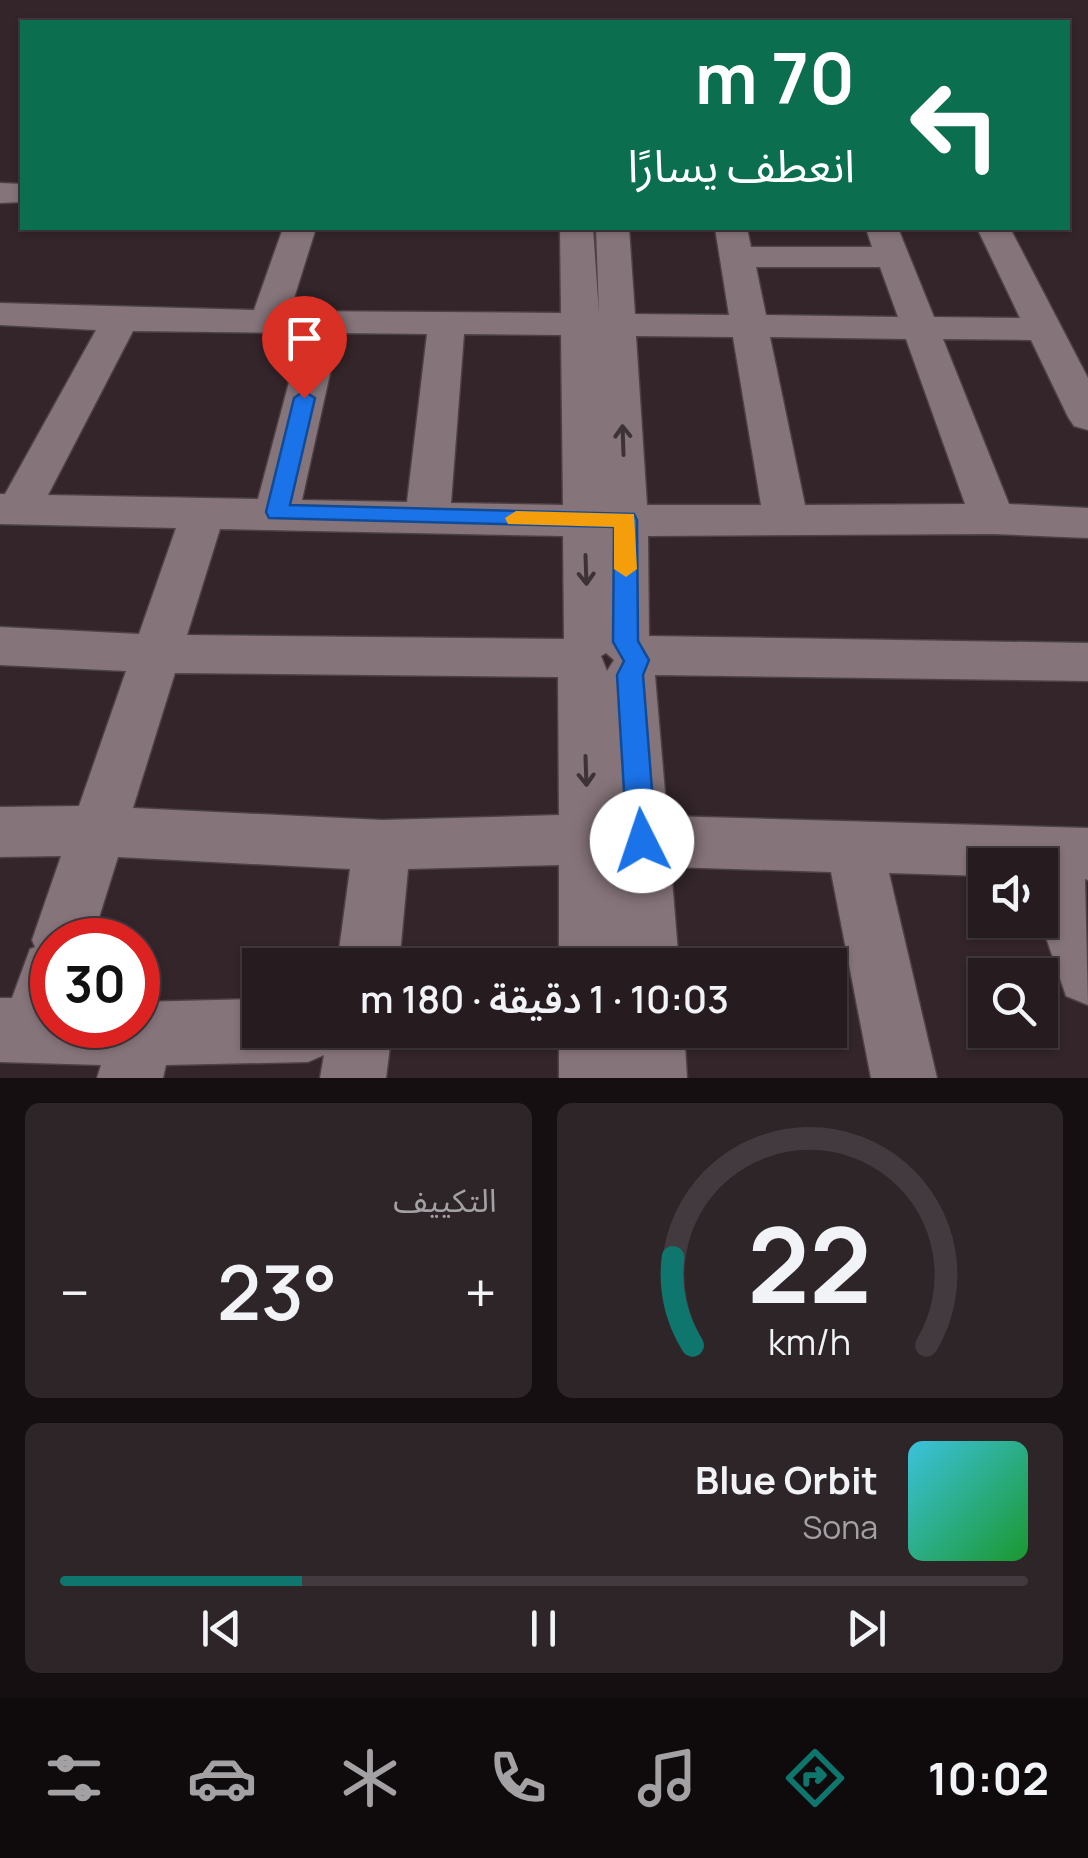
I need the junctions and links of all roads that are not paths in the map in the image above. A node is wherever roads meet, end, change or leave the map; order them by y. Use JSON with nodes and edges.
{"nodes":[{"id":1,"x":298,"y":230,"type":"edge"},
{"id":2,"x":576,"y":230,"type":"edge"},
{"id":3,"x":613,"y":230,"type":"edge"},
{"id":4,"x":995,"y":230,"type":"edge"},
{"id":5,"x":733,"y":242,"type":"edge"},
{"id":6,"x":887,"y":242,"type":"edge"},
{"id":7,"x":0,"y":314,"type":"edge"},
{"id":8,"x":120,"y":320,"type":"junction"},
{"id":9,"x":269,"y":321,"type":"junction"},
{"id":10,"x":323,"y":321,"type":"junction"},
{"id":11,"x":447,"y":322,"type":"junction"},
{"id":12,"x":600,"y":324,"type":"junction"},
{"id":13,"x":747,"y":326,"type":"junction"},
{"id":14,"x":917,"y":328,"type":"junction"},
{"id":15,"x":1044,"y":328,"type":"junction"},
{"id":16,"x":1088,"y":417,"type":"edge"},
{"id":17,"x":9,"y":509,"type":"edge"},
{"id":18,"x":277,"y":512,"type":"junction"},
{"id":19,"x":203,"y":514,"type":"junction"},
{"id":20,"x":428,"y":515,"type":"junction"},
{"id":21,"x":993,"y":519,"type":"junction"},
{"id":22,"x":605,"y":520,"type":"junction"},
{"id":23,"x":786,"y":520,"type":"junction"},
{"id":24,"x":1088,"y":523,"type":"edge"},
{"id":25,"x":0,"y":646,"type":"edge"},
{"id":26,"x":159,"y":654,"type":"junction"},
{"id":27,"x":606,"y":657,"type":"junction"},
{"id":28,"x":1088,"y":662,"type":"edge"},
{"id":29,"x":0,"y":832,"type":"edge"},
{"id":30,"x":97,"y":832,"type":"junction"},
{"id":31,"x":615,"y":840,"type":"junction"},
{"id":32,"x":382,"y":845,"type":"junction"},
{"id":33,"x":855,"y":848,"type":"junction"},
{"id":34,"x":1067,"y":853,"type":"edge"},
{"id":35,"x":69,"y":918,"type":"edge"},
{"id":36,"x":370,"y":948,"type":"edge"},
{"id":37,"x":593,"y":948,"type":"edge"},
{"id":38,"x":644,"y":948,"type":"edge"},
{"id":39,"x":1088,"y":976,"type":"edge"},
{"id":40,"x":29,"y":1010,"type":"edge"},
{"id":41,"x":242,"y":1040,"type":"edge"},
{"id":42,"x":357,"y":1048,"type":"edge"},
{"id":43,"x":591,"y":1048,"type":"edge"},
{"id":44,"x":653,"y":1048,"type":"edge"},
{"id":45,"x":136,"y":1056,"type":"edge"},
{"id":46,"x":353,"y":1078,"type":"edge"},
{"id":47,"x":592,"y":1078,"type":"edge"},
{"id":48,"x":654,"y":1078,"type":"edge"},
{"id":49,"x":904,"y":1078,"type":"edge"}],
"edges":[{"from":1,"to":9,"type":"street"},
{"from":2,"to":12,"type":"street"},
{"from":3,"to":12,"type":"street"},
{"from":4,"to":15,"type":"street"},
{"from":5,"to":6,"type":"street"},
{"from":5,"to":13,"type":"street"},
{"from":6,"to":14,"type":"street"},
{"from":7,"to":8,"type":"street"},
{"from":8,"to":9,"type":"street"},
{"from":8,"to":17,"type":"street"},
{"from":9,"to":10,"type":"street"},
{"from":10,"to":11,"type":"street"},
{"from":10,"to":18,"type":"street"},
{"from":11,"to":12,"type":"street"},
{"from":11,"to":20,"type":"street"},
{"from":12,"to":13,"type":"street"},
{"from":12,"to":22,"type":"street"},
{"from":13,"to":14,"type":"street"},
{"from":13,"to":23,"type":"street"},
{"from":14,"to":15,"type":"street"},
{"from":14,"to":21,"type":"street"},
{"from":15,"to":16,"type":"street"},
{"from":17,"to":19,"type":"street"},
{"from":18,"to":19,"type":"street"},
{"from":18,"to":20,"type":"street"},
{"from":19,"to":26,"type":"street"},
{"from":20,"to":22,"type":"street"},
{"from":21,"to":23,"type":"street"},
{"from":21,"to":24,"type":"street"},
{"from":22,"to":23,"type":"street"},
{"from":22,"to":27,"type":"street"},
{"from":25,"to":26,"type":"street"},
{"from":26,"to":27,"type":"street"},
{"from":26,"to":30,"type":"street"},
{"from":27,"to":28,"type":"street"},
{"from":27,"to":31,"type":"street"},
{"from":29,"to":30,"type":"street"},
{"from":30,"to":32,"type":"street"},
{"from":30,"to":35,"type":"street"},
{"from":31,"to":32,"type":"street"},
{"from":31,"to":33,"type":"street"},
{"from":31,"to":37,"type":"street"},
{"from":31,"to":38,"type":"street"},
{"from":32,"to":36,"type":"street"},
{"from":33,"to":34,"type":"street"},
{"from":33,"to":49,"type":"street"},
{"from":34,"to":39,"type":"street"},
{"from":40,"to":45,"type":"street"},
{"from":41,"to":45,"type":"street"},
{"from":42,"to":46,"type":"street"},
{"from":43,"to":47,"type":"street"},
{"from":44,"to":48,"type":"street"}]}
